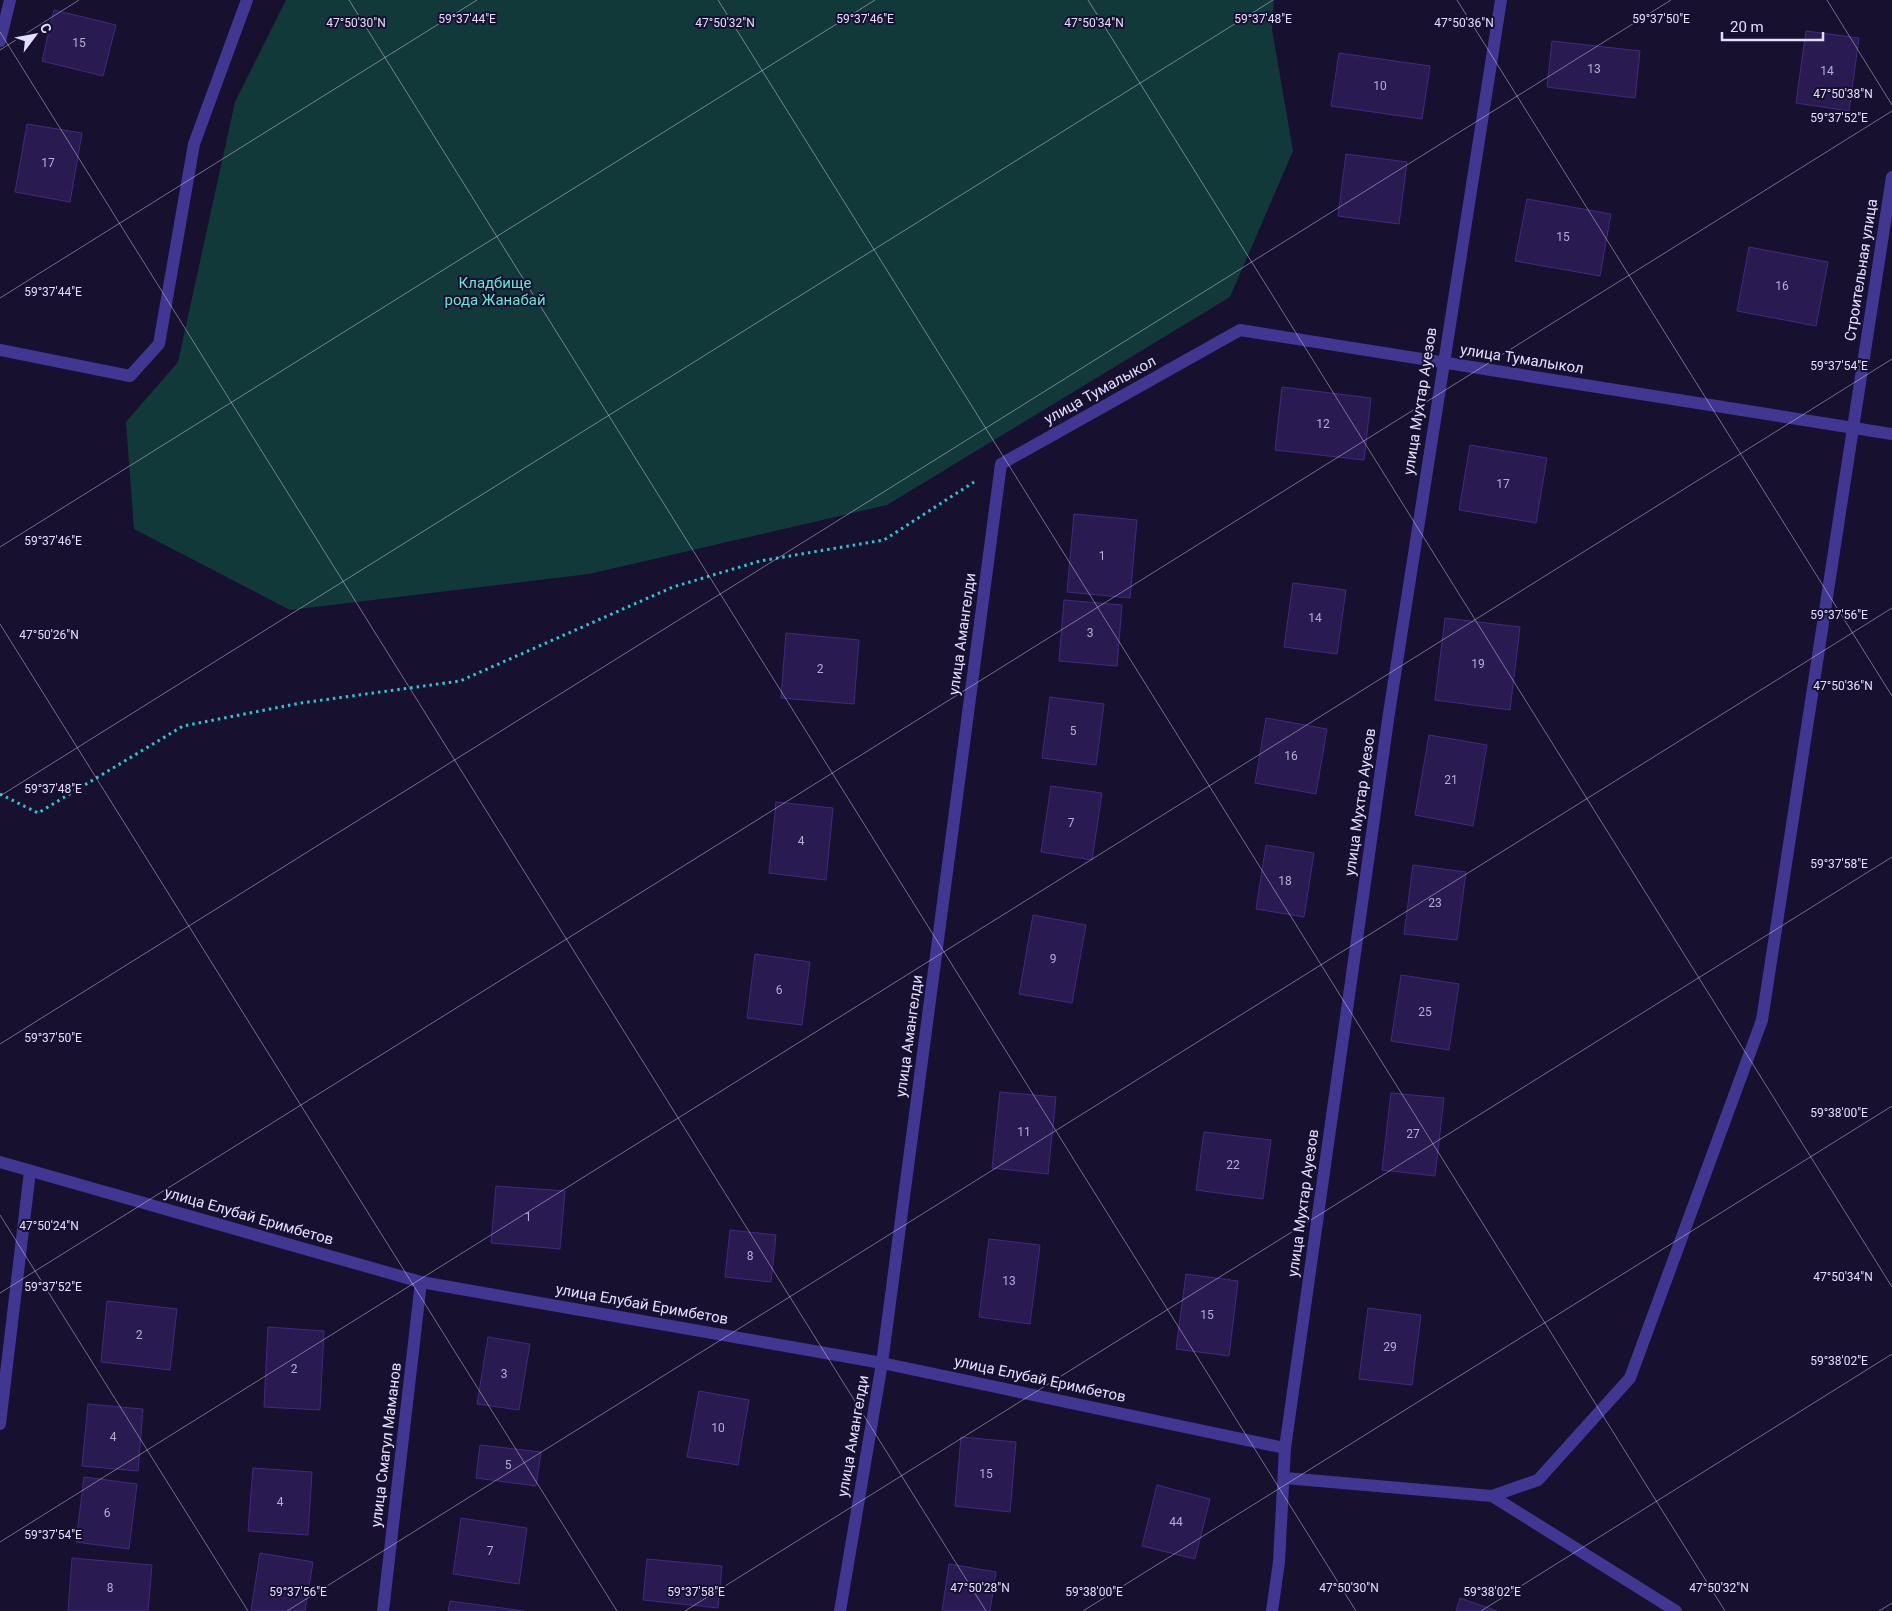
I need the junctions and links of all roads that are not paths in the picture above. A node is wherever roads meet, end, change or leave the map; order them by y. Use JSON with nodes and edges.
{"nodes":[{"id":1,"x":10,"y":0,"type":"edge"},
{"id":2,"x":248,"y":0,"type":"edge"},
{"id":3,"x":1501,"y":0,"type":"edge"},
{"id":4,"x":0,"y":41,"type":"edge"},
{"id":5,"x":1892,"y":177,"type":"edge"},
{"id":6,"x":0,"y":350,"type":"edge"},
{"id":7,"x":1443,"y":362,"type":"junction"},
{"id":8,"x":1854,"y":428,"type":"junction"},
{"id":9,"x":1892,"y":434,"type":"edge"},
{"id":10,"x":1001,"y":464,"type":"joint"},
{"id":11,"x":0,"y":1162,"type":"edge"},
{"id":12,"x":30,"y":1171,"type":"junction"},
{"id":13,"x":421,"y":1282,"type":"junction"},
{"id":14,"x":882,"y":1362,"type":"junction"},
{"id":15,"x":0,"y":1424,"type":"edge"},
{"id":16,"x":1286,"y":1448,"type":"junction"},
{"id":17,"x":1285,"y":1478,"type":"junction"},
{"id":18,"x":1492,"y":1496,"type":"junction"},
{"id":19,"x":383,"y":1611,"type":"edge"},
{"id":20,"x":840,"y":1611,"type":"edge"},
{"id":21,"x":1272,"y":1611,"type":"edge"},
{"id":22,"x":1676,"y":1611,"type":"edge"}],
"edges":[{"from":1,"to":4,"type":"street"},
{"from":2,"to":6,"type":"street"},
{"from":3,"to":7,"type":"street","name":"улица Мухтар Ауезов"},
{"from":5,"to":8,"type":"street","name":"Строительная улица"},
{"from":7,"to":8,"type":"street","name":"улица Тумалыкол"},
{"from":7,"to":10,"type":"street","name":"улица Тумалыкол"},
{"from":7,"to":16,"type":"street","name":"улица Мухтар Ауезов"},
{"from":8,"to":9,"type":"street","name":"улица Тумалыкол"},
{"from":8,"to":18,"type":"street","name":"Строительная улица"},
{"from":10,"to":14,"type":"street","name":"улица Амангелди"},
{"from":11,"to":12,"type":"street","name":"улица Елубай Еримбетов"},
{"from":12,"to":13,"type":"street","name":"улица Елубай Еримбетов"},
{"from":12,"to":15,"type":"street"},
{"from":13,"to":14,"type":"street","name":"улица Елубай Еримбетов"},
{"from":13,"to":19,"type":"street","name":"улица Смагул Маманов"},
{"from":14,"to":16,"type":"street","name":"улица Елубай Еримбетов"},
{"from":14,"to":20,"type":"street","name":"улица Амангелди"},
{"from":16,"to":17,"type":"street","name":"улица Мухтар Ауезов"},
{"from":17,"to":18,"type":"street"},
{"from":17,"to":21,"type":"street","name":"улица Мухтар Ауезов"},
{"from":18,"to":22,"type":"street"}]}
